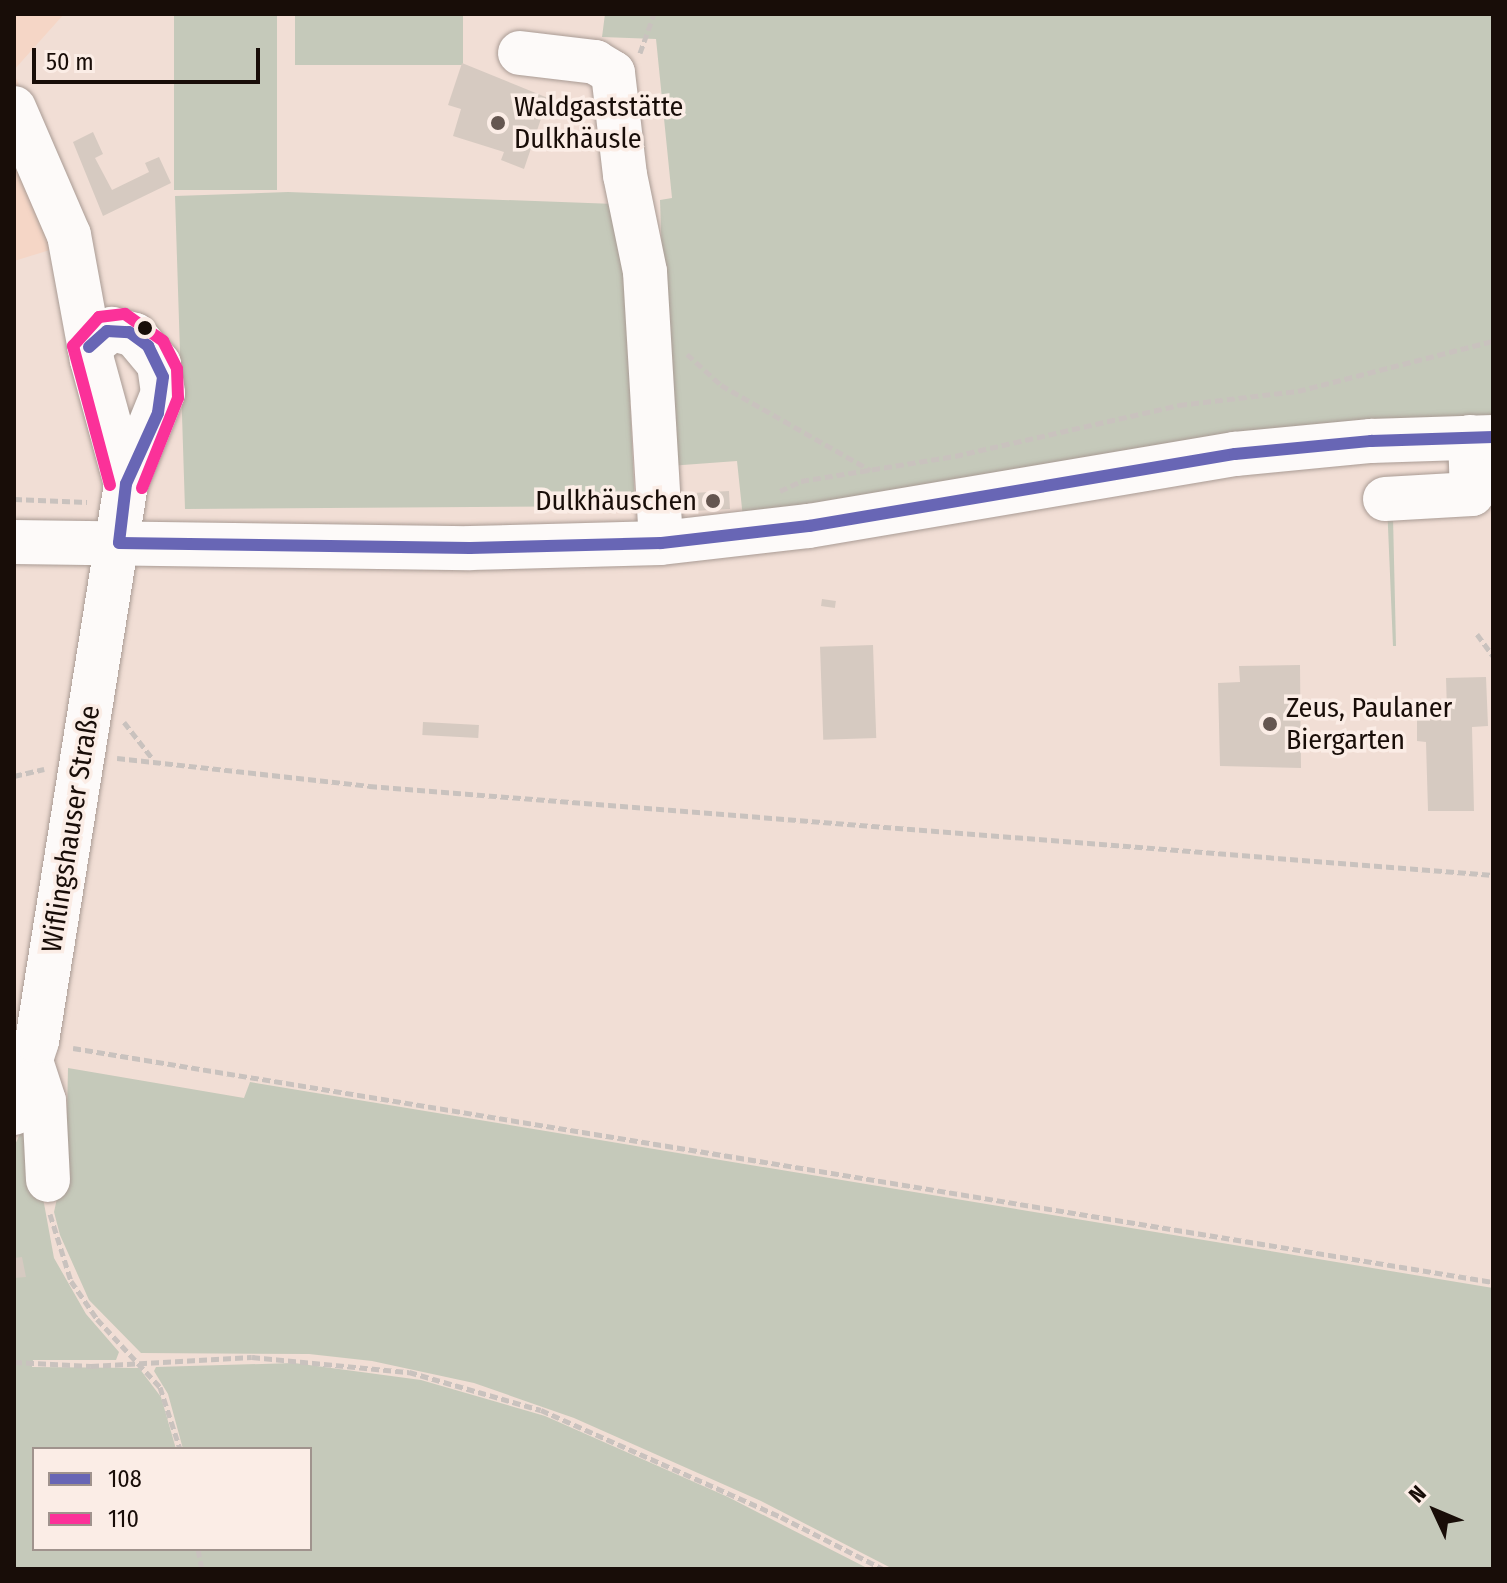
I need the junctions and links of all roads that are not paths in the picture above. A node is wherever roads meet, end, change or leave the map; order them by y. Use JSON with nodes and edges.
{"nodes":[{"id":1,"x":520,"y":53,"type":"dead end"},
{"id":2,"x":14,"y":108,"type":"edge"},
{"id":3,"x":89,"y":347,"type":"junction"},
{"id":4,"x":1482,"y":437,"type":"edge"},
{"id":5,"x":126,"y":484,"type":"junction"},
{"id":6,"x":1385,"y":499,"type":"dead end"},
{"id":7,"x":14,"y":542,"type":"edge"},
{"id":8,"x":119,"y":543,"type":"junction"},
{"id":9,"x":661,"y":543,"type":"junction"},
{"id":10,"x":34,"y":1052,"type":"junction"},
{"id":11,"x":14,"y":1113,"type":"edge"},
{"id":12,"x":48,"y":1180,"type":"road end"}],
"edges":[{"from":1,"to":9,"type":"street"},
{"from":2,"to":3,"type":"street"},
{"from":3,"to":5,"type":"street"},
{"from":3,"to":5,"type":"street"},
{"from":4,"to":6,"type":"street"},
{"from":4,"to":9,"type":"street"},
{"from":5,"to":8,"type":"street","name":"Wiflingshauser Straße"},
{"from":7,"to":8,"type":"street"},
{"from":8,"to":9,"type":"street"},
{"from":8,"to":10,"type":"street","name":"Wiflingshauser Straße"},
{"from":10,"to":11,"type":"street","name":"Wiflingshauser Straße"},
{"from":10,"to":12,"type":"street"}]}
